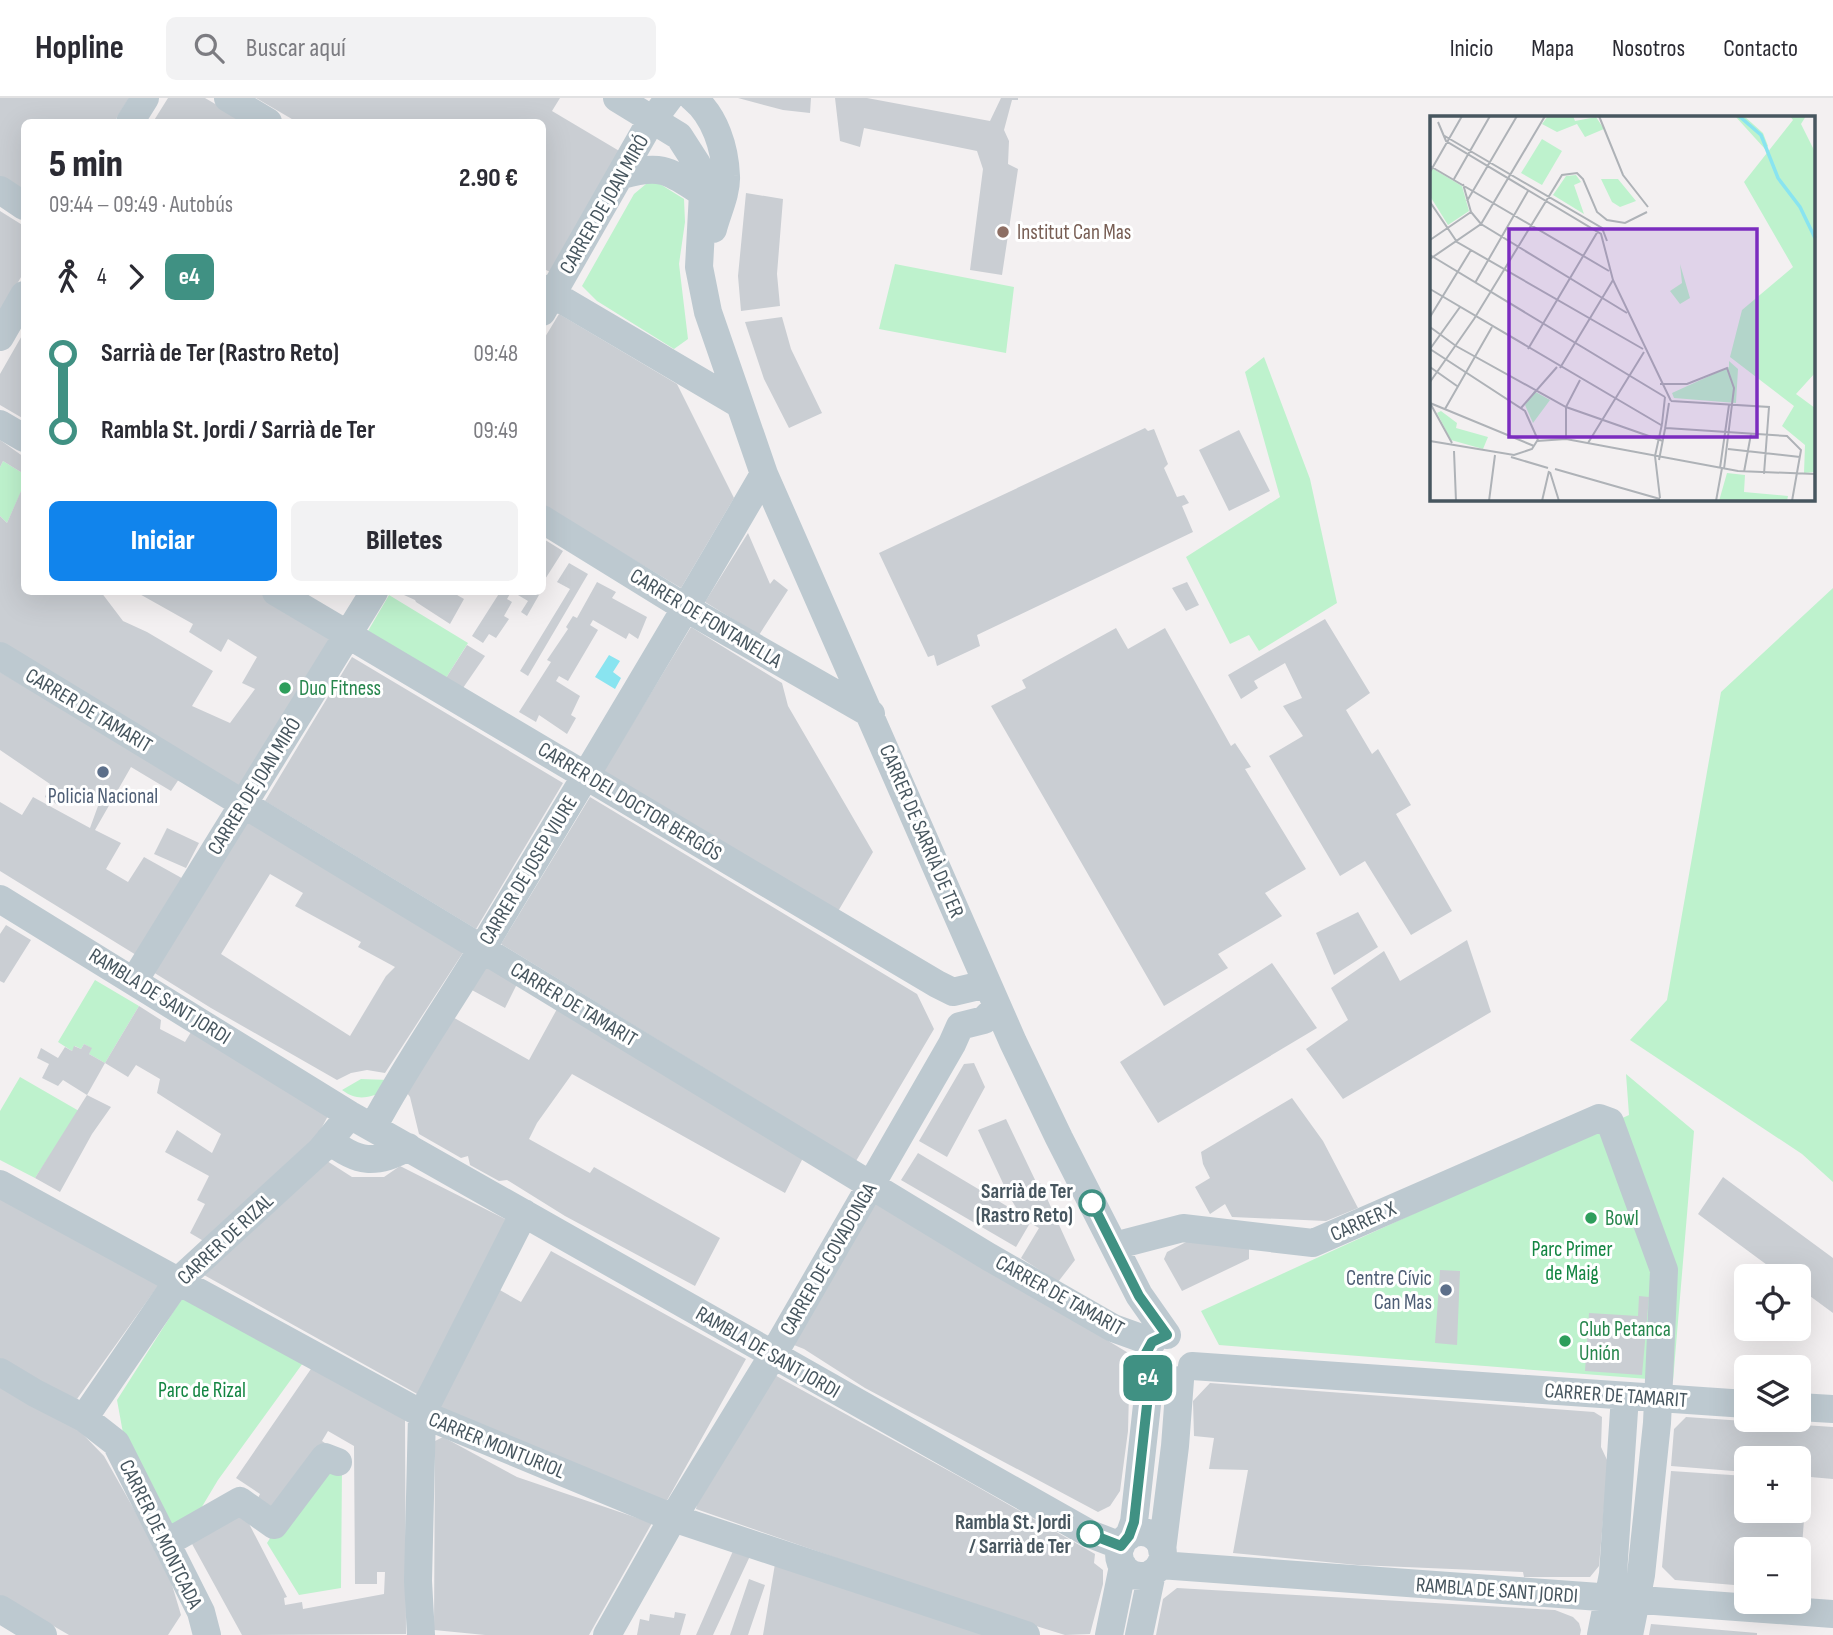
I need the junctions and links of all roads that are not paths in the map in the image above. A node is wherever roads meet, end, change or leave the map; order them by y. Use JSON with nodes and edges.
{"nodes":[{"id":1,"x":145,"y":98,"type":"edge"},
{"id":2,"x":228,"y":98,"type":"edge"},
{"id":3,"x":617,"y":98,"type":"edge"},
{"id":4,"x":693,"y":98,"type":"edge"},
{"id":5,"x":661,"y":109,"type":"edge"},
{"id":6,"x":132,"y":119,"type":"edge"},
{"id":7,"x":263,"y":119,"type":"edge"},
{"id":8,"x":622,"y":175,"type":"junction"},
{"id":9,"x":0,"y":190,"type":"edge"},
{"id":10,"x":703,"y":193,"type":"junction"},
{"id":11,"x":21,"y":204,"type":"edge"},
{"id":12,"x":546,"y":298,"type":"edge"},
{"id":13,"x":21,"y":300,"type":"edge"},
{"id":14,"x":708,"y":312,"type":"junction"},
{"id":15,"x":0,"y":337,"type":"edge"},
{"id":16,"x":739,"y":404,"type":"junction"},
{"id":17,"x":0,"y":424,"type":"edge"},
{"id":18,"x":21,"y":436,"type":"edge"},
{"id":19,"x":764,"y":474,"type":"junction"},
{"id":20,"x":546,"y":521,"type":"edge"},
{"id":21,"x":281,"y":595,"type":"edge"},
{"id":22,"x":372,"y":595,"type":"edge"},
{"id":23,"x":686,"y":608,"type":"junction"},
{"id":24,"x":348,"y":635,"type":"junction"},
{"id":25,"x":0,"y":656,"type":"edge"},
{"id":26,"x":871,"y":714,"type":"junction"},
{"id":27,"x":585,"y":773,"type":"junction"},
{"id":28,"x":242,"y":804,"type":"junction"},
{"id":29,"x":0,"y":899,"type":"edge"},
{"id":30,"x":482,"y":948,"type":"junction"},
{"id":31,"x":134,"y":981,"type":"junction"},
{"id":32,"x":992,"y":996,"type":"junction"},
{"id":33,"x":362,"y":1121,"type":"junction"},
{"id":34,"x":329,"y":1140,"type":"junction"},
{"id":35,"x":413,"y":1150,"type":"junction"},
{"id":36,"x":0,"y":1184,"type":"edge"},
{"id":37,"x":871,"y":1184,"type":"junction"},
{"id":38,"x":524,"y":1213,"type":"junction"},
{"id":39,"x":1114,"y":1246,"type":"junction"},
{"id":40,"x":177,"y":1282,"type":"junction"},
{"id":41,"x":1155,"y":1349,"type":"junction"},
{"id":42,"x":773,"y":1355,"type":"junction"},
{"id":43,"x":0,"y":1372,"type":"edge"},
{"id":44,"x":1186,"y":1373,"type":"junction"},
{"id":45,"x":1625,"y":1396,"type":"junction"},
{"id":46,"x":1658,"y":1399,"type":"junction"},
{"id":47,"x":1734,"y":1403,"type":"edge"},
{"id":48,"x":1811,"y":1408,"type":"edge"},
{"id":49,"x":1833,"y":1409,"type":"edge"},
{"id":50,"x":422,"y":1414,"type":"junction"},
{"id":51,"x":84,"y":1418,"type":"junction"},
{"id":52,"x":338,"y":1462,"type":"dead end"},
{"id":53,"x":673,"y":1518,"type":"junction"},
{"id":54,"x":166,"y":1543,"type":"junction"},
{"id":55,"x":1124,"y":1549,"type":"junction"},
{"id":56,"x":1158,"y":1563,"type":"junction"},
{"id":57,"x":1622,"y":1599,"type":"junction"},
{"id":58,"x":0,"y":1609,"type":"edge"},
{"id":59,"x":1833,"y":1614,"type":"edge"},
{"id":60,"x":1785,"y":1623,"type":"edge"},
{"id":61,"x":43,"y":1635,"type":"edge"},
{"id":62,"x":207,"y":1635,"type":"edge"},
{"id":63,"x":421,"y":1635,"type":"edge"},
{"id":64,"x":607,"y":1635,"type":"edge"},
{"id":65,"x":1027,"y":1635,"type":"edge"},
{"id":66,"x":1109,"y":1635,"type":"edge"},
{"id":67,"x":1139,"y":1635,"type":"edge"},
{"id":68,"x":1601,"y":1635,"type":"edge"},
{"id":69,"x":1629,"y":1635,"type":"edge"}],
"edges":[{"from":1,"to":6,"type":"street"},
{"from":2,"to":7,"type":"street"},
{"from":3,"to":5,"type":"street","name":"CARRER DE SARRIÀ DE TER"},
{"from":4,"to":14,"type":"street","name":"CARRER DE SARRIÀ DE TER"},
{"from":5,"to":8,"type":"street","name":"CARRER DE JOAN MIRÓ"},
{"from":5,"to":10,"type":"street","name":"CARRER DE SARRIÀ DE TER"},
{"from":8,"to":10,"type":"street"},
{"from":8,"to":12,"type":"street","name":"CARRER DE JOAN MIRÓ"},
{"from":9,"to":11,"type":"street"},
{"from":10,"to":14,"type":"street","name":"CARRER DE SARRIÀ DE TER"},
{"from":12,"to":16,"type":"street"},
{"from":13,"to":15,"type":"street"},
{"from":14,"to":16,"type":"street","name":"CARRER DE SARRIÀ DE TER"},
{"from":16,"to":19,"type":"street","name":"CARRER DE SARRIÀ DE TER"},
{"from":17,"to":18,"type":"street"},
{"from":19,"to":23,"type":"street","name":"CARRER DE JOSEP VIURE"},
{"from":19,"to":26,"type":"street","name":"CARRER DE SARRIÀ DE TER"},
{"from":20,"to":23,"type":"street","name":"CARRER DE FONTANELLA"},
{"from":21,"to":24,"type":"street","name":"CARRER DEL DOCTOR BERGÓS"},
{"from":22,"to":24,"type":"street","name":"CARRER DE JOAN MIRÓ"},
{"from":23,"to":26,"type":"street","name":"CARRER DE FONTANELLA"},
{"from":23,"to":27,"type":"street","name":"CARRER DE JOSEP VIURE"},
{"from":24,"to":27,"type":"street","name":"CARRER DEL DOCTOR BERGÓS"},
{"from":24,"to":28,"type":"street","name":"CARRER DE JOAN MIRÓ"},
{"from":25,"to":28,"type":"street","name":"CARRER DE TAMARIT"},
{"from":26,"to":32,"type":"street","name":"CARRER DE SARRIÀ DE TER"},
{"from":27,"to":30,"type":"street","name":"CARRER DE JOSEP VIURE"},
{"from":27,"to":32,"type":"street","name":"CARRER DEL DOCTOR BERGÓS"},
{"from":28,"to":30,"type":"street","name":"CARRER DE TAMARIT"},
{"from":28,"to":31,"type":"street","name":"CARRER DE JOAN MIRÓ"},
{"from":29,"to":31,"type":"street","name":"RAMBLA DE SANT JORDI"},
{"from":30,"to":33,"type":"street","name":"CARRER DE JOSEP VIURE"},
{"from":30,"to":37,"type":"street","name":"CARRER DE TAMARIT"},
{"from":31,"to":33,"type":"street","name":"RAMBLA DE SANT JORDI"},
{"from":32,"to":37,"type":"street","name":"CARRER DE COVADONGA"},
{"from":32,"to":39,"type":"street","name":"CARRER DE SARRIÀ DE TER"},
{"from":33,"to":34,"type":"street","name":"CARRER DE RIZAL"},
{"from":33,"to":35,"type":"street","name":"RAMBLA DE SANT JORDI"},
{"from":34,"to":35,"type":"street"},
{"from":34,"to":40,"type":"street","name":"CARRER DE RIZAL"},
{"from":35,"to":38,"type":"street","name":"RAMBLA DE SANT JORDI"},
{"from":36,"to":40,"type":"street","name":"CARRER MONTURIOL"},
{"from":37,"to":41,"type":"street","name":"CARRER DE TAMARIT"},
{"from":37,"to":42,"type":"street","name":"CARRER DE COVADONGA"},
{"from":38,"to":42,"type":"street","name":"RAMBLA DE SANT JORDI"},
{"from":38,"to":50,"type":"street"},
{"from":39,"to":41,"type":"street","name":"CARRER DE SARRIÀ DE TER"},
{"from":39,"to":46,"type":"street","name":"CARRER X"},
{"from":40,"to":50,"type":"street","name":"CARRER MONTURIOL"},
{"from":40,"to":51,"type":"street","name":"CARRER DE RIZAL"},
{"from":41,"to":44,"type":"street"},
{"from":41,"to":44,"type":"street"},
{"from":41,"to":55,"type":"street"},
{"from":42,"to":53,"type":"street","name":"CARRER DE COVADONGA"},
{"from":42,"to":55,"type":"street","name":"RAMBLA DE SANT JORDI"},
{"from":43,"to":51,"type":"street","name":"CARRER DE MONTCADA"},
{"from":44,"to":45,"type":"street","name":"CARRER DE TAMARIT"},
{"from":44,"to":56,"type":"street"},
{"from":45,"to":46,"type":"street","name":"CARRER DE TAMARIT"},
{"from":45,"to":57,"type":"street"},
{"from":46,"to":47,"type":"street","name":"CARRER DE TAMARIT"},
{"from":46,"to":57,"type":"street"},
{"from":48,"to":49,"type":"street"},
{"from":50,"to":53,"type":"street","name":"CARRER MONTURIOL"},
{"from":50,"to":63,"type":"street"},
{"from":51,"to":54,"type":"street","name":"CARRER DE MONTCADA"},
{"from":52,"to":54,"type":"street"},
{"from":53,"to":64,"type":"street","name":"CARRER DE COVADONGA"},
{"from":53,"to":65,"type":"street","name":"CARRER MONTURIOL"},
{"from":54,"to":62,"type":"street","name":"CARRER DE MONTCADA"},
{"from":55,"to":56,"type":"street"},
{"from":55,"to":56,"type":"street"},
{"from":55,"to":66,"type":"street"},
{"from":56,"to":57,"type":"street","name":"RAMBLA DE SANT JORDI"},
{"from":56,"to":67,"type":"street"},
{"from":57,"to":60,"type":"street","name":"RAMBLA DE SANT JORDI"},
{"from":57,"to":68,"type":"street"},
{"from":57,"to":69,"type":"street"},
{"from":58,"to":61,"type":"street"},
{"from":59,"to":60,"type":"street","name":"RAMBLA DE SANT JORDI"}]}
